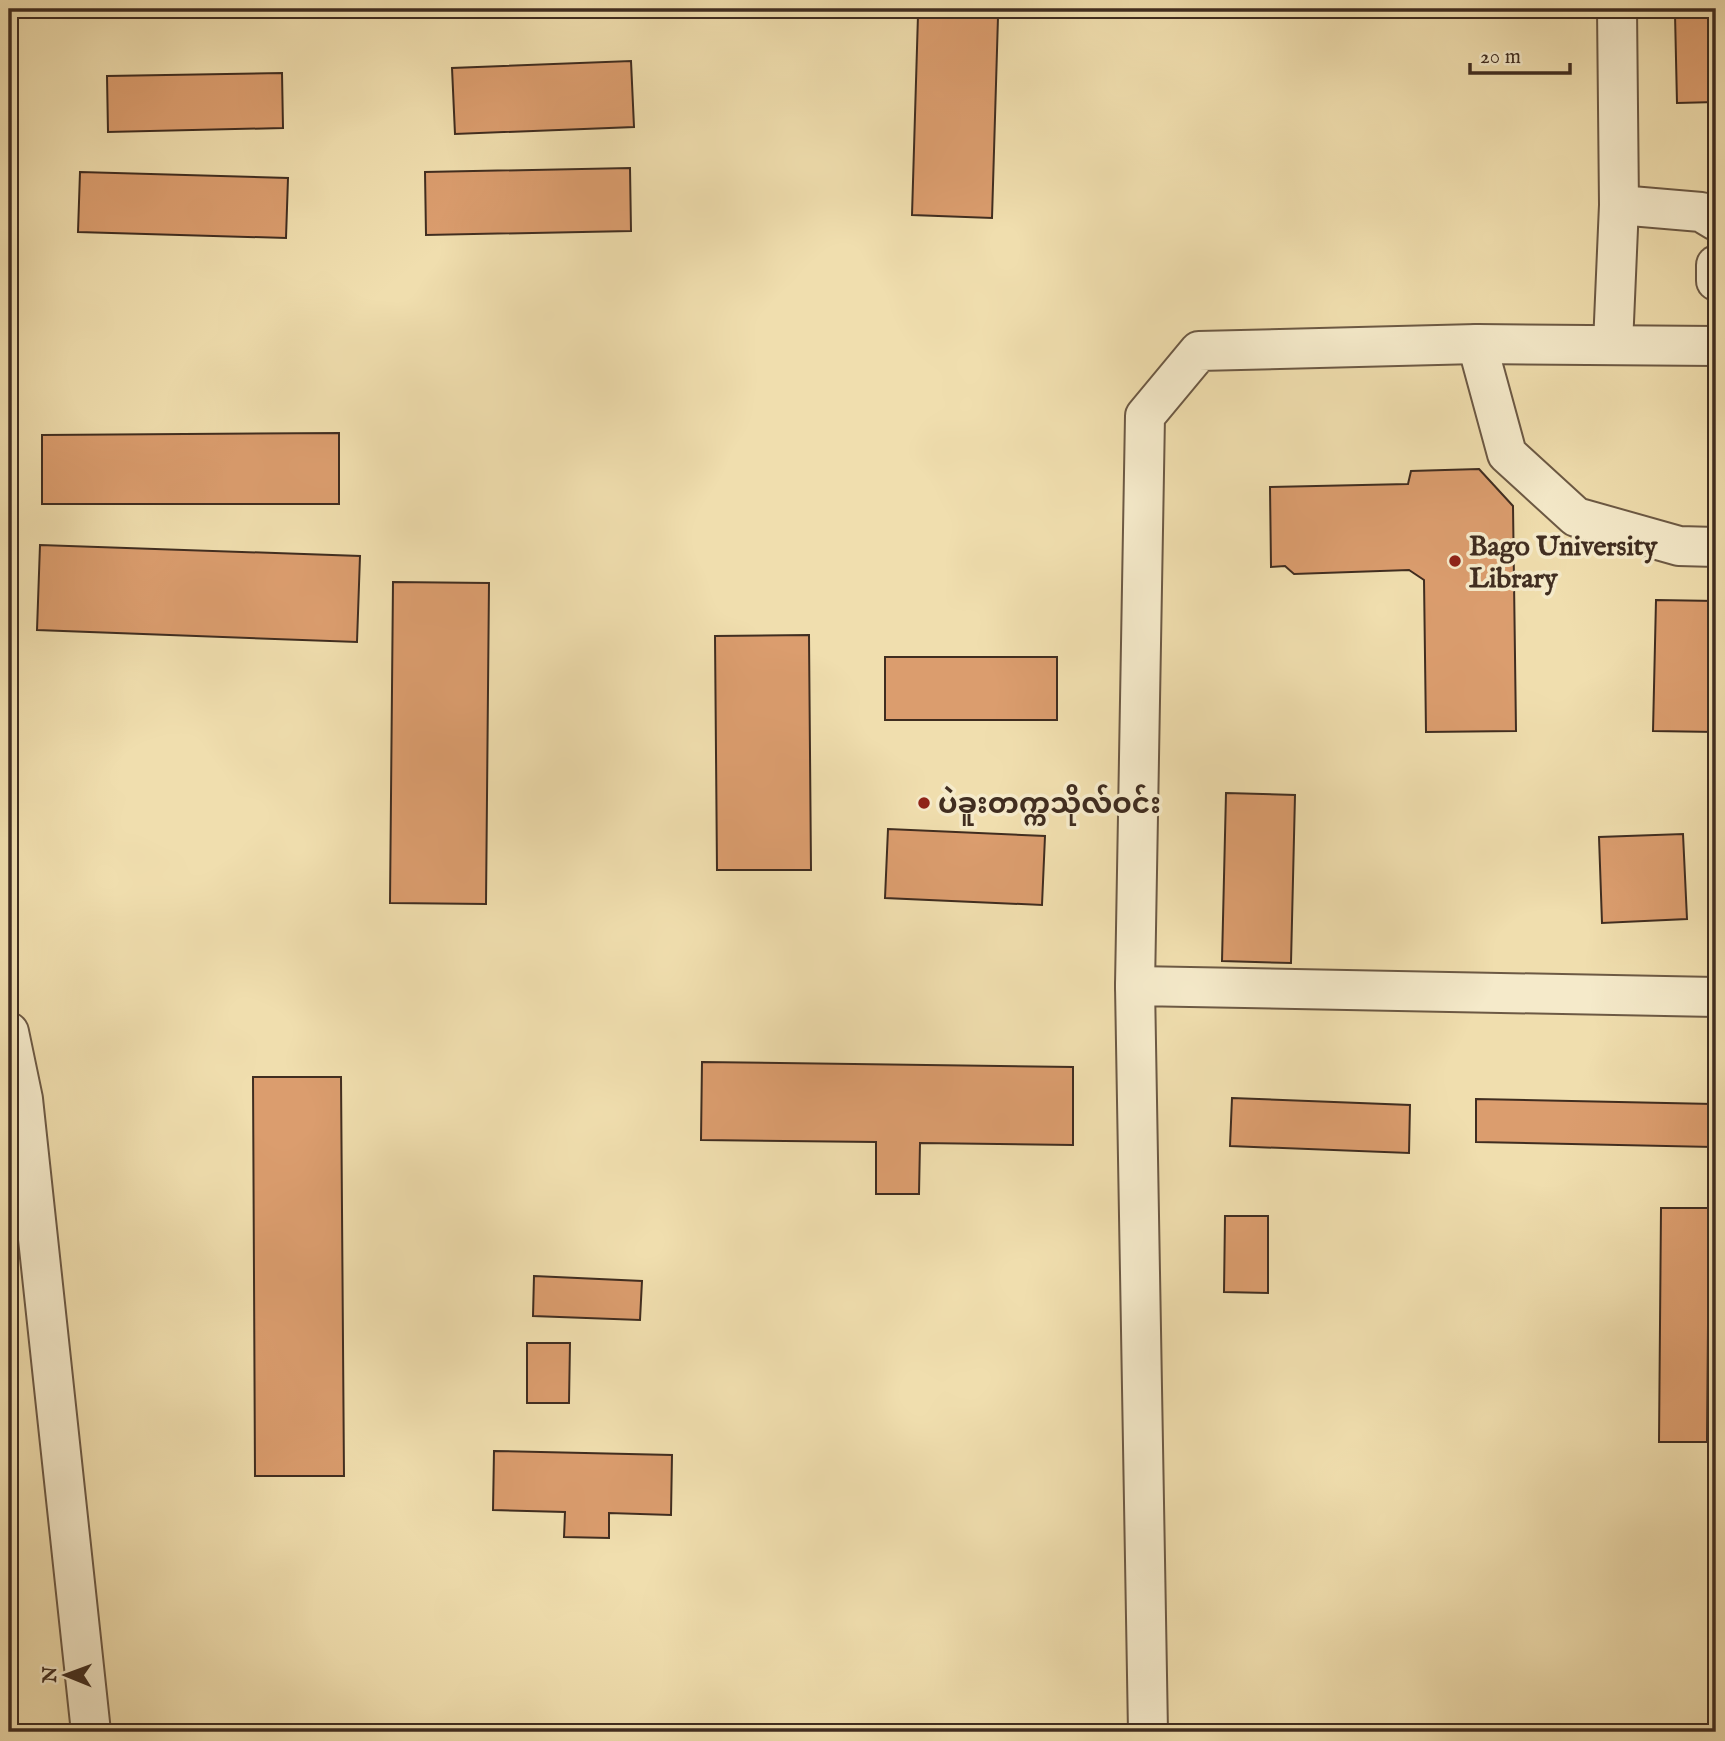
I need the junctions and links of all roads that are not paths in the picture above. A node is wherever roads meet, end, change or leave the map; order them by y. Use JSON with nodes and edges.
{"nodes":[{"id":1,"x":1617,"y":9,"type":"edge"},
{"id":2,"x":1619,"y":205,"type":"junction"},
{"id":3,"x":1716,"y":221,"type":"edge"},
{"id":4,"x":1716,"y":265,"type":"edge"},
{"id":5,"x":1716,"y":281,"type":"edge"},
{"id":6,"x":1477,"y":344,"type":"junction"},
{"id":7,"x":1612,"y":345,"type":"junction"},
{"id":8,"x":1716,"y":346,"type":"edge"},
{"id":9,"x":1716,"y":547,"type":"edge"},
{"id":10,"x":1135,"y":986,"type":"junction"},
{"id":11,"x":1716,"y":997,"type":"edge"},
{"id":12,"x":9,"y":1032,"type":"edge"},
{"id":13,"x":90,"y":1732,"type":"edge"},
{"id":14,"x":1148,"y":1732,"type":"edge"}],
"edges":[{"from":1,"to":2,"type":"street"},
{"from":2,"to":3,"type":"street"},
{"from":2,"to":7,"type":"street"},
{"from":4,"to":5,"type":"street"},
{"from":6,"to":7,"type":"street"},
{"from":6,"to":9,"type":"street"},
{"from":6,"to":10,"type":"street"},
{"from":7,"to":8,"type":"street"},
{"from":10,"to":11,"type":"street"},
{"from":10,"to":14,"type":"street"},
{"from":12,"to":13,"type":"street"}]}
